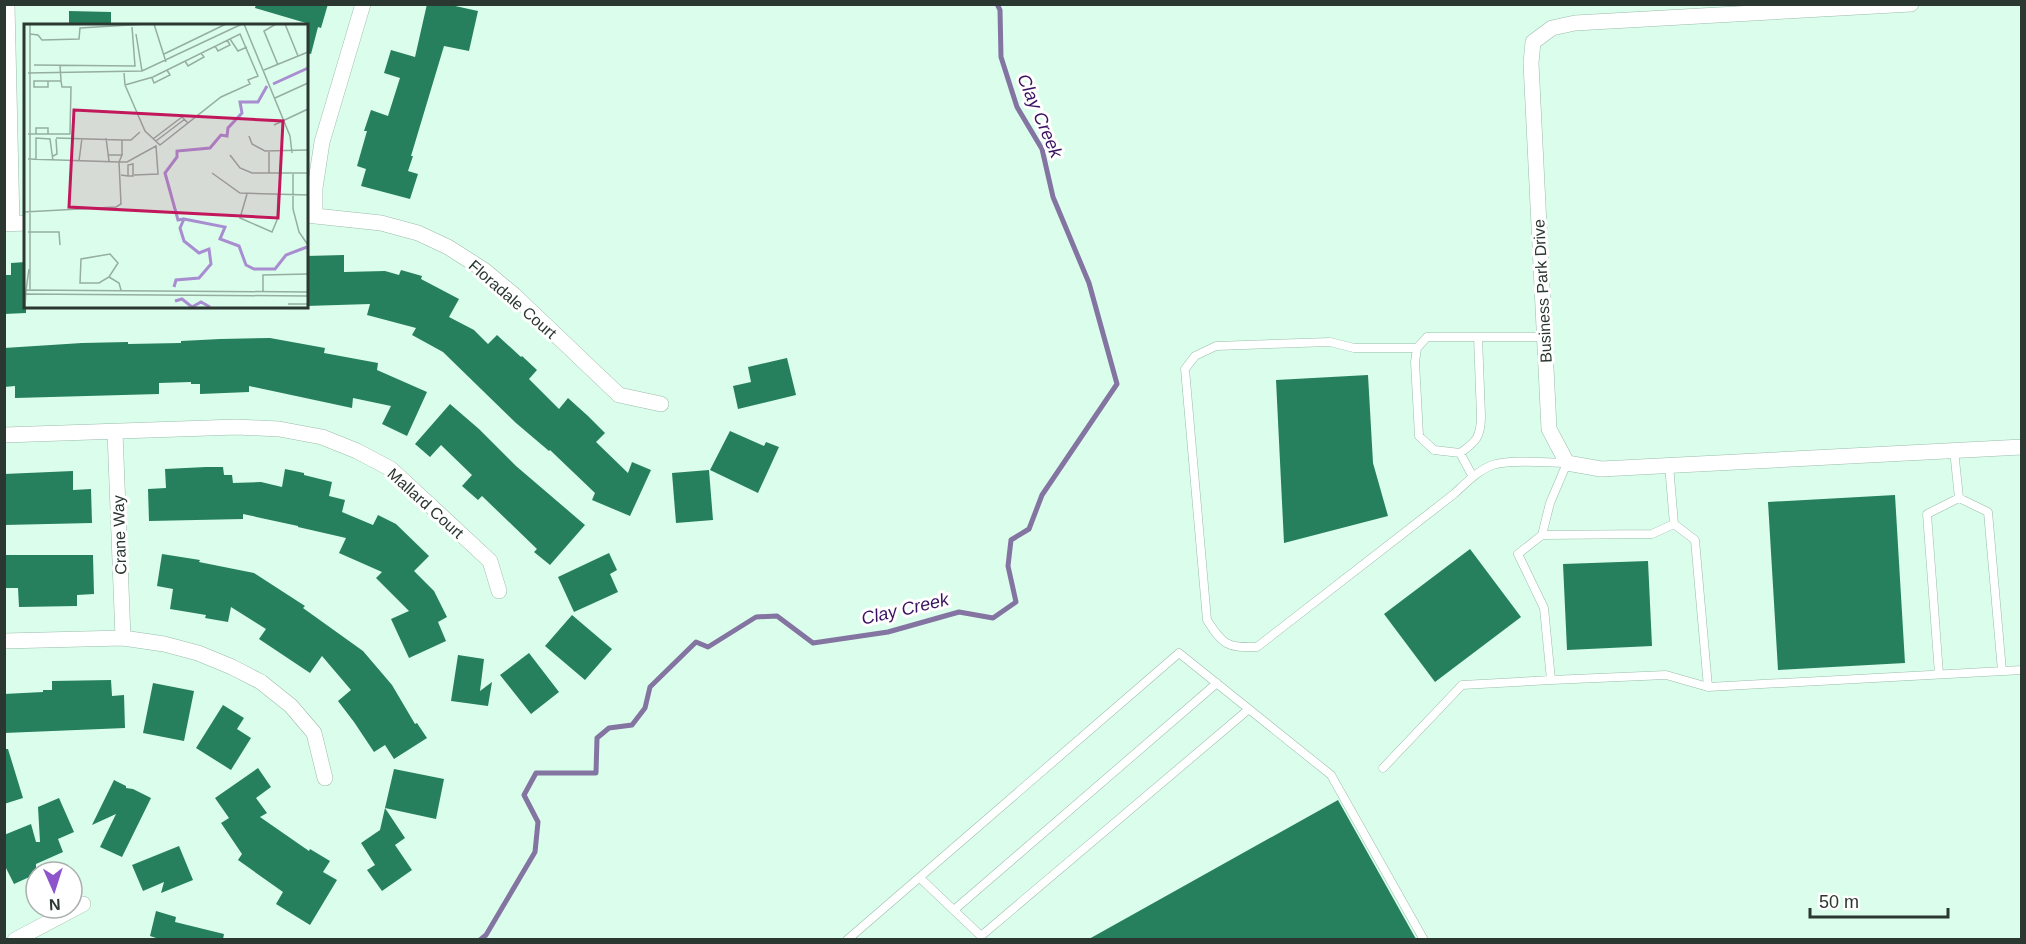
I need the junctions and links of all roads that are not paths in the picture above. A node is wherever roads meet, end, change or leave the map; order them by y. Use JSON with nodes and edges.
{"nodes":[{"id":1,"x":7,"y":4,"type":"edge"},
{"id":2,"x":363,"y":4,"type":"edge"},
{"id":3,"x":1911,"y":4,"type":"edge"},
{"id":4,"x":311,"y":215,"type":"edge"},
{"id":5,"x":14,"y":224,"type":"edge"},
{"id":6,"x":1478,"y":337,"type":"junction"},
{"id":7,"x":1544,"y":337,"type":"junction"},
{"id":8,"x":1417,"y":348,"type":"junction"},
{"id":9,"x":661,"y":404,"type":"dead end"},
{"id":10,"x":115,"y":432,"type":"junction"},
{"id":11,"x":4,"y":435,"type":"edge"},
{"id":12,"x":2022,"y":447,"type":"edge"},
{"id":13,"x":1954,"y":450,"type":"junction"},
{"id":14,"x":1460,"y":453,"type":"junction"},
{"id":15,"x":1567,"y":463,"type":"junction"},
{"id":16,"x":1669,"y":465,"type":"junction"},
{"id":17,"x":1473,"y":477,"type":"junction"},
{"id":18,"x":1959,"y":498,"type":"junction"},
{"id":19,"x":1674,"y":524,"type":"junction"},
{"id":20,"x":1542,"y":535,"type":"junction"},
{"id":21,"x":499,"y":591,"type":"dead end"},
{"id":22,"x":123,"y":638,"type":"junction"},
{"id":23,"x":4,"y":641,"type":"edge"},
{"id":24,"x":2022,"y":670,"type":"edge"},
{"id":25,"x":2002,"y":671,"type":"junction"},
{"id":26,"x":1940,"y":674,"type":"junction"},
{"id":27,"x":1551,"y":680,"type":"junction"},
{"id":28,"x":1217,"y":683,"type":"junction"},
{"id":29,"x":1708,"y":687,"type":"junction"},
{"id":30,"x":1249,"y":709,"type":"junction"},
{"id":31,"x":1383,"y":768,"type":"dead end"},
{"id":32,"x":325,"y":778,"type":"dead end"},
{"id":33,"x":920,"y":878,"type":"junction"},
{"id":34,"x":954,"y":910,"type":"junction"},
{"id":35,"x":52,"y":920,"type":"edge"},
{"id":36,"x":15,"y":939,"type":"edge"},
{"id":37,"x":847,"y":939,"type":"edge"},
{"id":38,"x":1424,"y":939,"type":"edge"}],
"edges":[{"from":1,"to":5,"type":"street"},
{"from":2,"to":4,"type":"street"},
{"from":3,"to":7,"type":"street","name":"Business Park Drive"},
{"from":4,"to":9,"type":"street","name":"Floradale Court"},
{"from":6,"to":7,"type":"lane"},
{"from":6,"to":8,"type":"lane"},
{"from":6,"to":14,"type":"lane"},
{"from":7,"to":15,"type":"street","name":"Business Park Drive"},
{"from":8,"to":14,"type":"lane"},
{"from":8,"to":17,"type":"lane"},
{"from":10,"to":11,"type":"street","name":"Mallard Court"},
{"from":10,"to":21,"type":"street","name":"Mallard Court"},
{"from":10,"to":22,"type":"street","name":"Crane Way"},
{"from":12,"to":13,"type":"street"},
{"from":13,"to":16,"type":"street"},
{"from":13,"to":18,"type":"lane"},
{"from":14,"to":17,"type":"lane"},
{"from":15,"to":16,"type":"street"},
{"from":15,"to":17,"type":"lane"},
{"from":15,"to":20,"type":"lane"},
{"from":16,"to":19,"type":"lane"},
{"from":18,"to":25,"type":"lane"},
{"from":18,"to":26,"type":"lane"},
{"from":19,"to":20,"type":"lane"},
{"from":19,"to":29,"type":"lane"},
{"from":20,"to":27,"type":"lane"},
{"from":22,"to":23,"type":"street"},
{"from":22,"to":32,"type":"street"},
{"from":24,"to":25,"type":"lane"},
{"from":25,"to":26,"type":"lane"},
{"from":26,"to":29,"type":"lane"},
{"from":27,"to":29,"type":"lane"},
{"from":27,"to":31,"type":"lane"},
{"from":28,"to":30,"type":"lane"},
{"from":28,"to":33,"type":"lane"},
{"from":28,"to":34,"type":"lane"},
{"from":30,"to":34,"type":"lane"},
{"from":30,"to":38,"type":"lane"},
{"from":33,"to":34,"type":"lane"},
{"from":33,"to":37,"type":"lane"},
{"from":35,"to":36,"type":"street"}]}
